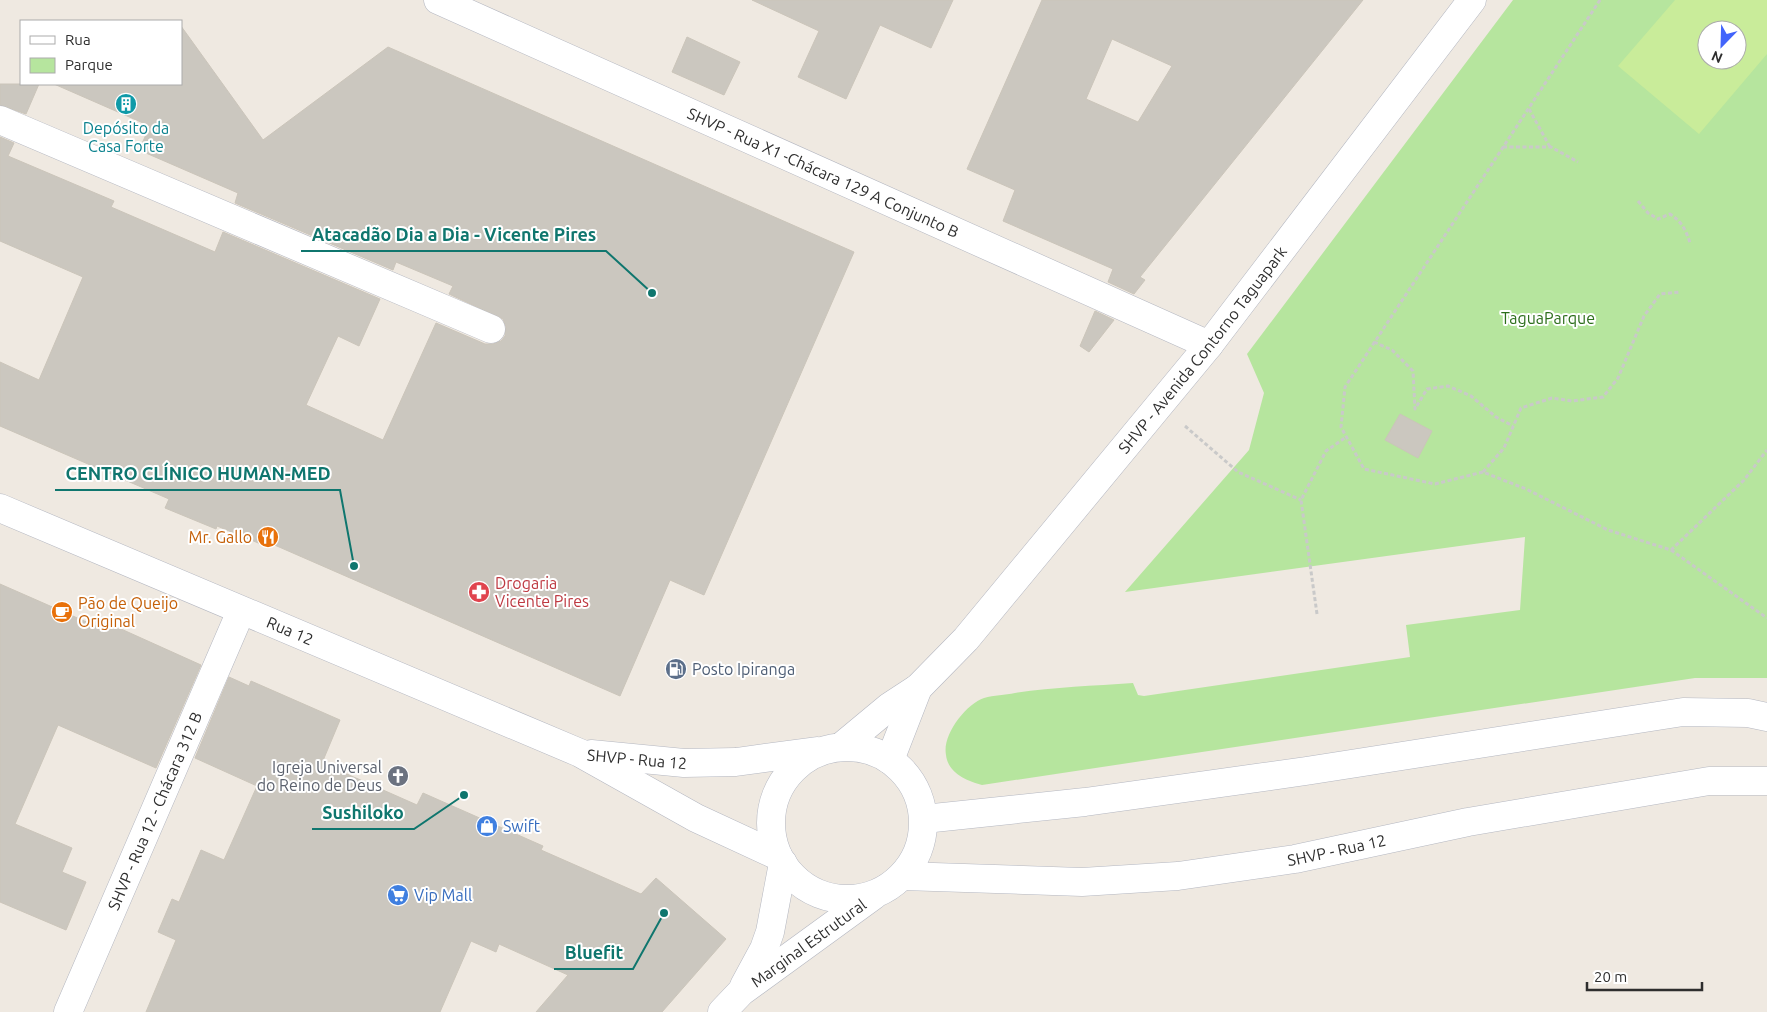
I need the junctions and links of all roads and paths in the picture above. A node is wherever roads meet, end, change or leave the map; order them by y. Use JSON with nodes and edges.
{"nodes":[{"id":1,"x":438,"y":0,"type":"edge"},
{"id":2,"x":1472,"y":0,"type":"edge"},
{"id":3,"x":1600,"y":0,"type":"edge"},
{"id":4,"x":1529,"y":108,"type":"junction"},
{"id":5,"x":0,"y":120,"type":"edge"},
{"id":6,"x":1503,"y":147,"type":"junction"},
{"id":7,"x":1551,"y":147,"type":"junction"},
{"id":8,"x":1578,"y":162,"type":"dead end"},
{"id":9,"x":1638,"y":201,"type":"dead end"},
{"id":10,"x":1690,"y":244,"type":"dead end"},
{"id":11,"x":1680,"y":292,"type":"dead end"},
{"id":12,"x":491,"y":329,"type":"dead end"},
{"id":13,"x":1374,"y":342,"type":"junction"},
{"id":14,"x":1209,"y":345,"type":"junction"},
{"id":15,"x":1160,"y":404,"type":"junction"},
{"id":16,"x":1513,"y":426,"type":"junction"},
{"id":17,"x":1346,"y":437,"type":"junction"},
{"id":18,"x":1767,"y":450,"type":"edge"},
{"id":19,"x":1483,"y":472,"type":"junction"},
{"id":20,"x":1301,"y":500,"type":"junction"},
{"id":21,"x":0,"y":508,"type":"edge"},
{"id":22,"x":1671,"y":550,"type":"junction"},
{"id":23,"x":240,"y":611,"type":"junction"},
{"id":24,"x":1317,"y":614,"type":"dead end"},
{"id":25,"x":1767,"y":618,"type":"edge"},
{"id":26,"x":918,"y":688,"type":"junction"},
{"id":27,"x":1767,"y":716,"type":"edge"},
{"id":28,"x":833,"y":748,"type":"junction"},
{"id":29,"x":580,"y":753,"type":"junction"},
{"id":30,"x":890,"y":760,"type":"junction"},
{"id":31,"x":1767,"y":781,"type":"edge"},
{"id":32,"x":924,"y":820,"type":"junction"},
{"id":33,"x":781,"y":859,"type":"junction"},
{"id":34,"x":902,"y":876,"type":"junction"},
{"id":35,"x":877,"y":893,"type":"junction"},
{"id":36,"x":741,"y":992,"type":"junction"},
{"id":37,"x":68,"y":1012,"type":"edge"},
{"id":38,"x":722,"y":1012,"type":"edge"}],
"edges":[{"from":1,"to":14,"type":"street","name":"SHVP - Rua X1 -Chácara 129 A Conjunto B"},
{"from":2,"to":14,"type":"street","name":"SHVP - Avenida Contorno Taguapark"},
{"from":3,"to":4,"type":"path"},
{"from":4,"to":6,"type":"path"},
{"from":4,"to":7,"type":"path"},
{"from":5,"to":12,"type":"street"},
{"from":6,"to":7,"type":"path"},
{"from":6,"to":13,"type":"path"},
{"from":7,"to":8,"type":"path"},
{"from":9,"to":10,"type":"path"},
{"from":11,"to":16,"type":"path"},
{"from":13,"to":16,"type":"path"},
{"from":13,"to":17,"type":"path"},
{"from":14,"to":15,"type":"street","name":"SHVP - Avenida Contorno Taguapark"},
{"from":15,"to":20,"type":"path"},
{"from":15,"to":26,"type":"street","name":"SHVP - Avenida Contorno Taguapark"},
{"from":16,"to":19,"type":"path"},
{"from":17,"to":19,"type":"path"},
{"from":17,"to":20,"type":"path"},
{"from":18,"to":22,"type":"path"},
{"from":19,"to":22,"type":"path"},
{"from":20,"to":24,"type":"path"},
{"from":21,"to":23,"type":"street","name":"Rua 12"},
{"from":22,"to":25,"type":"path"},
{"from":23,"to":29,"type":"street","name":"Rua 12"},
{"from":23,"to":37,"type":"street","name":"SHVP - Rua 12 - Chácara 312 B"},
{"from":26,"to":28,"type":"street","name":"SHVP - Avenida Contorno Taguapark"},
{"from":26,"to":30,"type":"street","name":"SHVP - Avenida Contorno Taguapark"},
{"from":27,"to":32,"type":"street"},
{"from":28,"to":29,"type":"street","name":"SHVP - Rua 12"},
{"from":28,"to":30,"type":"street"},
{"from":28,"to":33,"type":"street"},
{"from":29,"to":33,"type":"street","name":"SHVP - Rua 12"},
{"from":30,"to":32,"type":"street"},
{"from":31,"to":34,"type":"street","name":"SHVP - Rua 12"},
{"from":32,"to":34,"type":"street"},
{"from":33,"to":35,"type":"street"},
{"from":33,"to":36,"type":"street","name":"Marginal Estrutural"},
{"from":34,"to":35,"type":"street"},
{"from":35,"to":36,"type":"street","name":"Marginal Estrutural"},
{"from":36,"to":38,"type":"street","name":"Marginal Estrutural"}]}
